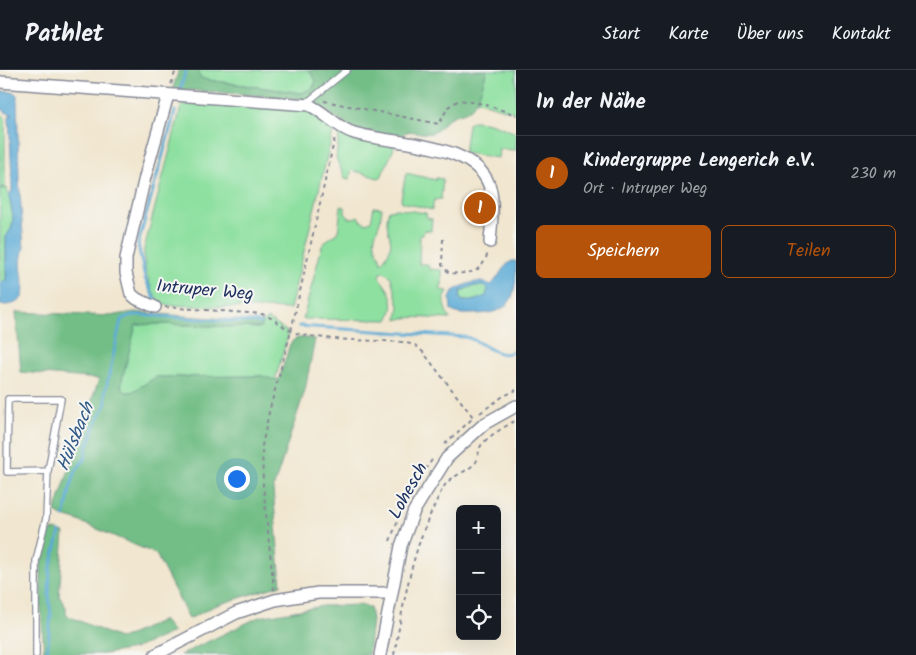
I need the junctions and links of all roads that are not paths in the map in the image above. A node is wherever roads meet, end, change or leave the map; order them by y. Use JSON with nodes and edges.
{"nodes":[{"id":1,"x":347,"y":70,"type":"edge"},
{"id":2,"x":0,"y":82,"type":"edge"},
{"id":3,"x":168,"y":95,"type":"junction"},
{"id":4,"x":307,"y":102,"type":"junction"},
{"id":5,"x":490,"y":242,"type":"road end"},
{"id":6,"x":155,"y":307,"type":"road end"},
{"id":7,"x":516,"y":406,"type":"edge"},
{"id":8,"x":48,"y":471,"type":"junction"},
{"id":9,"x":391,"y":593,"type":"junction"},
{"id":10,"x":36,"y":655,"type":"edge"},
{"id":11,"x":155,"y":655,"type":"edge"},
{"id":12,"x":380,"y":655,"type":"edge"}],
"edges":[{"from":1,"to":4,"type":"lane"},
{"from":2,"to":3,"type":"street"},
{"from":3,"to":4,"type":"street"},
{"from":3,"to":6,"type":"street","name":"Intruper Weg"},
{"from":4,"to":5,"type":"street"},
{"from":7,"to":9,"type":"street","name":"Lohesch"},
{"from":8,"to":8,"type":"lane"},
{"from":8,"to":10,"type":"lane"},
{"from":9,"to":11,"type":"street"},
{"from":9,"to":12,"type":"street","name":"Lohesch"}]}
